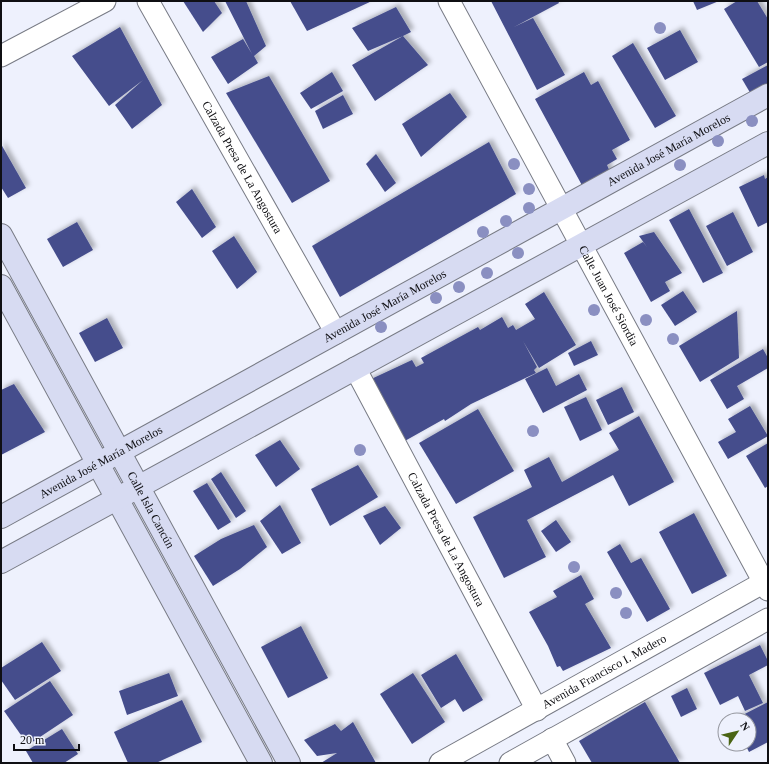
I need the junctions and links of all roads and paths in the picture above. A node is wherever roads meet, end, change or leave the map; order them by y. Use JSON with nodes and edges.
{"nodes":[{"id":1,"x":105,"y":1,"type":"edge"},
{"id":2,"x":148,"y":1,"type":"edge"},
{"id":3,"x":449,"y":1,"type":"edge"},
{"id":4,"x":1,"y":56,"type":"edge"},
{"id":5,"x":768,"y":96,"type":"edge"},
{"id":6,"x":768,"y":143,"type":"edge"},
{"id":7,"x":562,"y":209,"type":"junction"},
{"id":8,"x":1,"y":235,"type":"edge"},
{"id":9,"x":580,"y":246,"type":"junction"},
{"id":10,"x":1,"y":286,"type":"edge"},
{"id":11,"x":336,"y":333,"type":"junction"},
{"id":12,"x":355,"y":368,"type":"junction"},
{"id":13,"x":120,"y":452,"type":"junction"},
{"id":14,"x":98,"y":464,"type":"junction"},
{"id":15,"x":138,"y":487,"type":"junction"},
{"id":16,"x":117,"y":498,"type":"junction"},
{"id":17,"x":1,"y":517,"type":"edge"},
{"id":18,"x":1,"y":562,"type":"edge"},
{"id":19,"x":767,"y":584,"type":"edge"},
{"id":20,"x":768,"y":619,"type":"edge"},
{"id":21,"x":537,"y":710,"type":"junction"},
{"id":22,"x":552,"y":739,"type":"junction"},
{"id":23,"x":261,"y":763,"type":"edge"},
{"id":24,"x":289,"y":763,"type":"edge"},
{"id":25,"x":440,"y":763,"type":"edge"},
{"id":26,"x":510,"y":763,"type":"edge"},
{"id":27,"x":565,"y":763,"type":"edge"}],
"edges":[{"from":1,"to":4,"type":"street"},
{"from":2,"to":11,"type":"street","name":"Calzada Presa de La Angostura"},
{"from":3,"to":7,"type":"street","name":"Calle Juan José Siordia"},
{"from":5,"to":7,"type":"street","name":"Avenida José María Morelos"},
{"from":6,"to":9,"type":"street"},
{"from":7,"to":9,"type":"street","name":"Calle Juan José Siordia"},
{"from":7,"to":11,"type":"street","name":"Avenida José María Morelos"},
{"from":8,"to":13,"type":"street","name":"Calle Isla Cancún"},
{"from":9,"to":12,"type":"street"},
{"from":9,"to":19,"type":"street","name":"Calle Juan José Siordia"},
{"from":10,"to":14,"type":"street","name":"Calle Isla Cancún"},
{"from":11,"to":13,"type":"street","name":"Avenida José María Morelos"},
{"from":12,"to":15,"type":"street"},
{"from":12,"to":21,"type":"street","name":"Calzada Presa de La Angostura"},
{"from":13,"to":14,"type":"street","name":"Avenida José María Morelos"},
{"from":13,"to":15,"type":"street","name":"Calle Isla Cancún"},
{"from":14,"to":16,"type":"street","name":"Calle Isla Cancún"},
{"from":14,"to":17,"type":"street","name":"Avenida José María Morelos"},
{"from":15,"to":16,"type":"street"},
{"from":15,"to":24,"type":"street","name":"Calle Isla Cancún"},
{"from":16,"to":18,"type":"street"},
{"from":16,"to":23,"type":"street","name":"Calle Isla Cancún"},
{"from":19,"to":21,"type":"street","name":"Avenida Francisco I. Madero"},
{"from":20,"to":22,"type":"street"},
{"from":21,"to":25,"type":"street","name":"Avenida Francisco I. Madero"},
{"from":22,"to":26,"type":"street"},
{"from":22,"to":27,"type":"street"}]}
